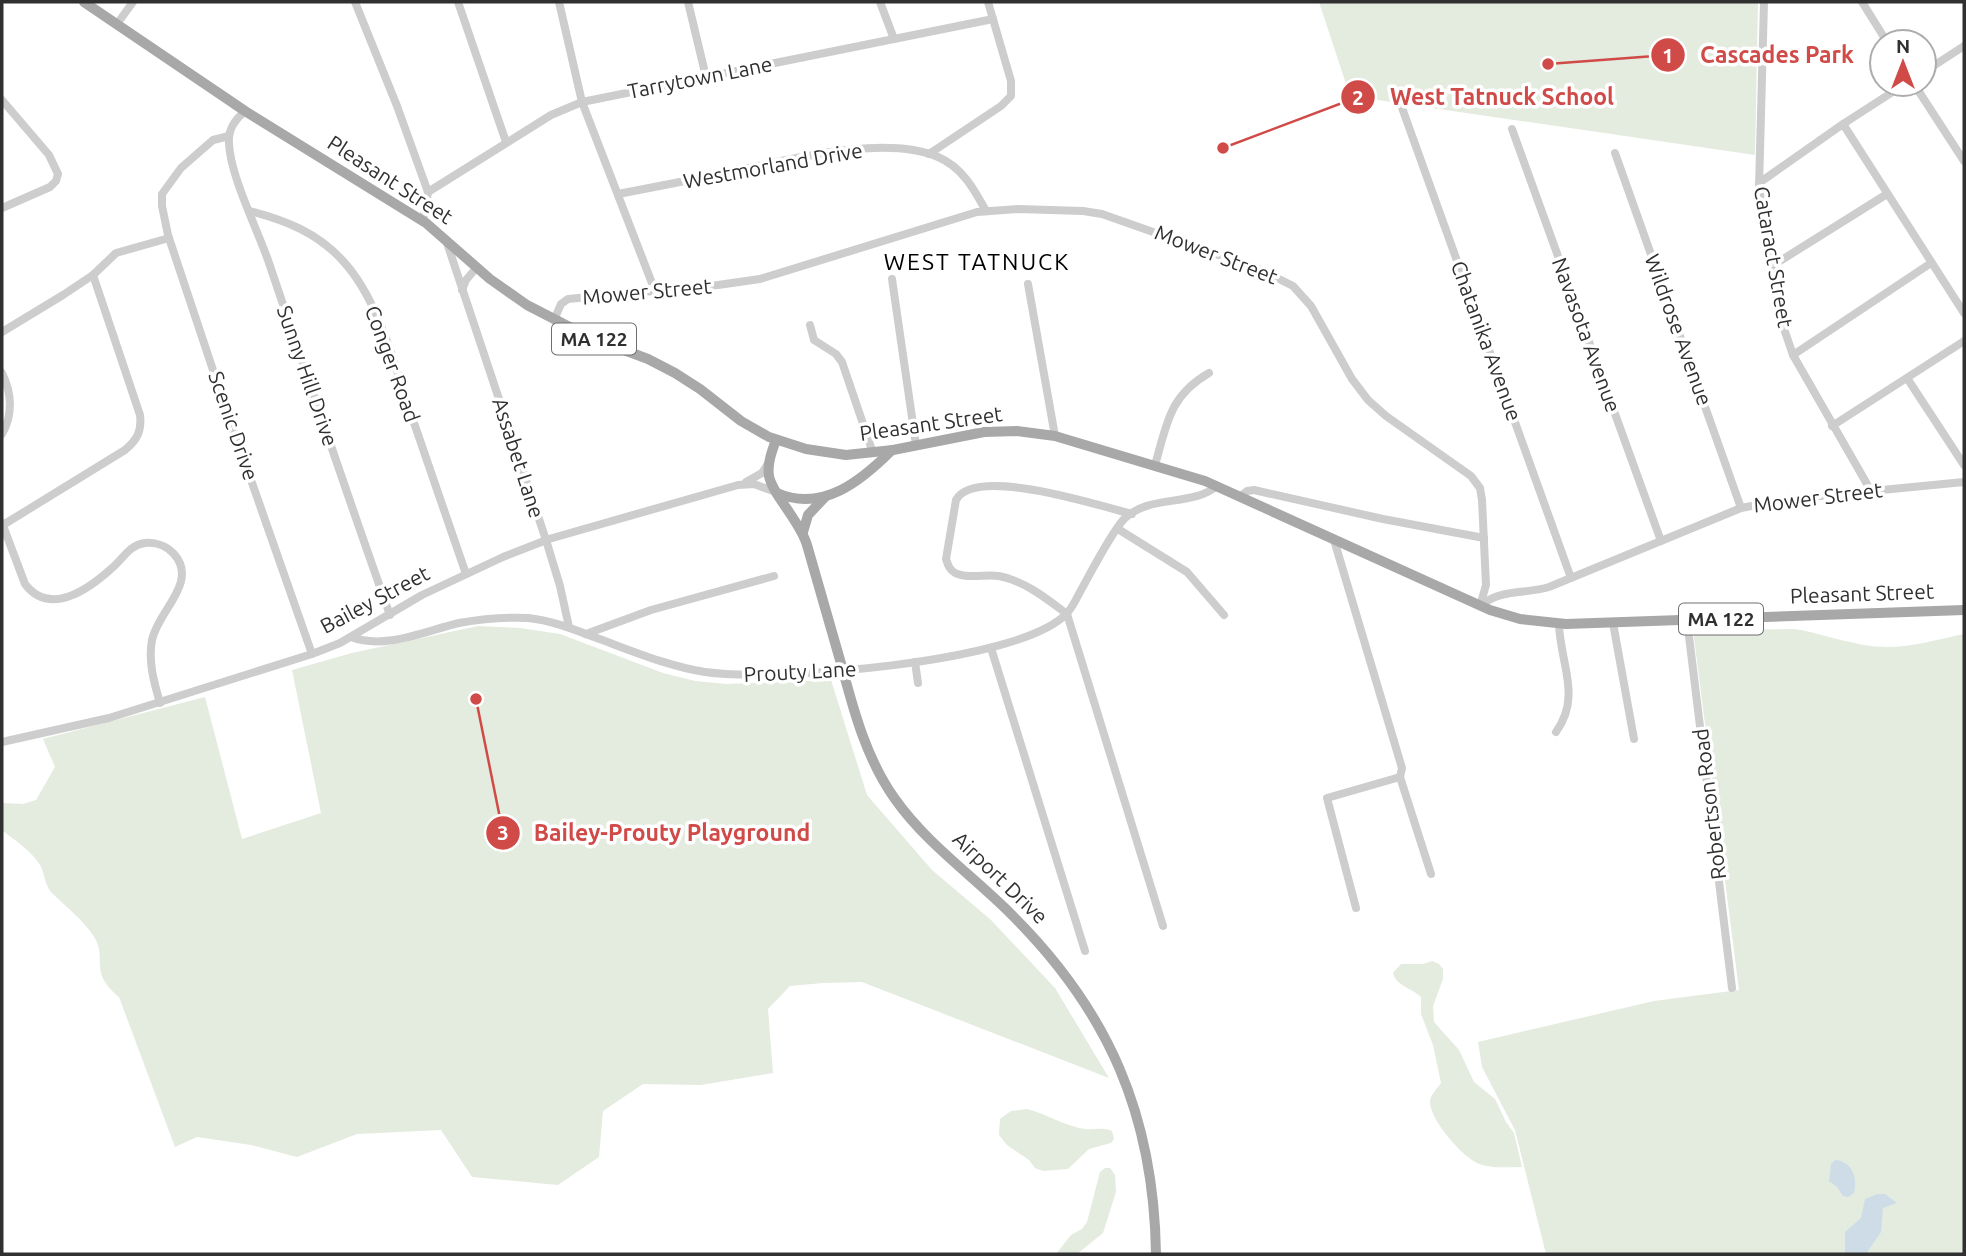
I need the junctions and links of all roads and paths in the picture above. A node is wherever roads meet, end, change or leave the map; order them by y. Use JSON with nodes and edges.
{"nodes":[{"id":1,"x":84,"y":2,"type":"edge"},
{"id":2,"x":133,"y":2,"type":"edge"},
{"id":3,"x":355,"y":2,"type":"edge"},
{"id":4,"x":457,"y":2,"type":"edge"},
{"id":5,"x":559,"y":2,"type":"edge"},
{"id":6,"x":688,"y":2,"type":"edge"},
{"id":7,"x":880,"y":2,"type":"edge"},
{"id":8,"x":988,"y":2,"type":"edge"},
{"id":9,"x":1764,"y":2,"type":"edge"},
{"id":10,"x":1861,"y":2,"type":"edge"},
{"id":11,"x":993,"y":19,"type":"junction"},
{"id":12,"x":117,"y":24,"type":"junction"},
{"id":13,"x":1878,"y":28,"type":"edge"},
{"id":14,"x":894,"y":39,"type":"junction"},
{"id":15,"x":1964,"y":46,"type":"edge"},
{"id":16,"x":1938,"y":63,"type":"edge"},
{"id":17,"x":706,"y":77,"type":"junction"},
{"id":18,"x":1883,"y":98,"type":"edge"},
{"id":19,"x":1923,"y":98,"type":"edge"},
{"id":20,"x":2,"y":100,"type":"edge"},
{"id":21,"x":582,"y":102,"type":"junction"},
{"id":22,"x":1401,"y":105,"type":"dead end"},
{"id":23,"x":245,"y":111,"type":"junction"},
{"id":24,"x":1843,"y":124,"type":"junction"},
{"id":25,"x":1512,"y":129,"type":"dead end"},
{"id":26,"x":229,"y":136,"type":"junction"},
{"id":27,"x":506,"y":142,"type":"junction"},
{"id":28,"x":1615,"y":153,"type":"dead end"},
{"id":29,"x":929,"y":154,"type":"junction"},
{"id":30,"x":1964,"y":161,"type":"edge"},
{"id":31,"x":1759,"y":183,"type":"junction"},
{"id":32,"x":428,"y":192,"type":"junction"},
{"id":33,"x":618,"y":194,"type":"junction"},
{"id":34,"x":1887,"y":194,"type":"junction"},
{"id":35,"x":2,"y":208,"type":"edge"},
{"id":36,"x":250,"y":211,"type":"junction"},
{"id":37,"x":986,"y":211,"type":"junction"},
{"id":38,"x":423,"y":221,"type":"junction"},
{"id":39,"x":169,"y":237,"type":"junction"},
{"id":40,"x":446,"y":240,"type":"junction"},
{"id":41,"x":468,"y":260,"type":"junction"},
{"id":42,"x":1931,"y":263,"type":"junction"},
{"id":43,"x":1772,"y":266,"type":"junction"},
{"id":44,"x":477,"y":267,"type":"junction"},
{"id":45,"x":93,"y":275,"type":"junction"},
{"id":46,"x":892,"y":279,"type":"dead end"},
{"id":47,"x":1028,"y":284,"type":"dead end"},
{"id":48,"x":461,"y":285,"type":"junction"},
{"id":49,"x":655,"y":291,"type":"junction"},
{"id":50,"x":1964,"y":313,"type":"edge"},
{"id":51,"x":554,"y":320,"type":"junction"},
{"id":52,"x":810,"y":325,"type":"dead end"},
{"id":53,"x":2,"y":332,"type":"edge"},
{"id":54,"x":1964,"y":341,"type":"edge"},
{"id":55,"x":1793,"y":355,"type":"junction"},
{"id":56,"x":2,"y":373,"type":"edge"},
{"id":57,"x":1209,"y":373,"type":"dead end"},
{"id":58,"x":1907,"y":378,"type":"junction"},
{"id":59,"x":1832,"y":426,"type":"junction"},
{"id":60,"x":2,"y":434,"type":"edge"},
{"id":61,"x":1055,"y":436,"type":"junction"},
{"id":62,"x":776,"y":440,"type":"junction"},
{"id":63,"x":916,"y":445,"type":"junction"},
{"id":64,"x":893,"y":450,"type":"junction"},
{"id":65,"x":873,"y":453,"type":"junction"},
{"id":66,"x":859,"y":454,"type":"junction"},
{"id":67,"x":769,"y":462,"type":"junction"},
{"id":68,"x":1156,"y":465,"type":"junction"},
{"id":69,"x":1964,"y":465,"type":"edge"},
{"id":70,"x":1205,"y":481,"type":"junction"},
{"id":71,"x":856,"y":482,"type":"junction"},
{"id":72,"x":1964,"y":482,"type":"edge"},
{"id":73,"x":742,"y":484,"type":"junction"},
{"id":74,"x":1217,"y":486,"type":"junction"},
{"id":75,"x":1871,"y":491,"type":"junction"},
{"id":76,"x":777,"y":493,"type":"junction"},
{"id":77,"x":1241,"y":496,"type":"junction"},
{"id":78,"x":825,"y":497,"type":"junction"},
{"id":79,"x":1193,"y":497,"type":"junction"},
{"id":80,"x":1741,"y":508,"type":"junction"},
{"id":81,"x":1132,"y":514,"type":"junction"},
{"id":82,"x":2,"y":524,"type":"edge"},
{"id":83,"x":1118,"y":529,"type":"junction"},
{"id":84,"x":803,"y":533,"type":"junction"},
{"id":85,"x":1484,"y":538,"type":"junction"},
{"id":86,"x":545,"y":540,"type":"junction"},
{"id":87,"x":1334,"y":540,"type":"junction"},
{"id":88,"x":1661,"y":541,"type":"junction"},
{"id":89,"x":466,"y":574,"type":"junction"},
{"id":90,"x":774,"y":576,"type":"dead end"},
{"id":91,"x":1571,"y":578,"type":"junction"},
{"id":92,"x":1480,"y":606,"type":"junction"},
{"id":93,"x":1964,"y":610,"type":"edge"},
{"id":94,"x":1067,"y":614,"type":"junction"},
{"id":95,"x":390,"y":615,"type":"junction"},
{"id":96,"x":1224,"y":615,"type":"dead end"},
{"id":97,"x":1687,"y":620,"type":"junction"},
{"id":98,"x":1613,"y":622,"type":"junction"},
{"id":99,"x":1559,"y":624,"type":"junction"},
{"id":100,"x":569,"y":627,"type":"junction"},
{"id":101,"x":586,"y":634,"type":"junction"},
{"id":102,"x":351,"y":637,"type":"junction"},
{"id":103,"x":991,"y":648,"type":"junction"},
{"id":104,"x":312,"y":654,"type":"junction"},
{"id":105,"x":915,"y":662,"type":"junction"},
{"id":106,"x":842,"y":670,"type":"junction"},
{"id":107,"x":918,"y":682,"type":"dead end"},
{"id":108,"x":160,"y":703,"type":"junction"},
{"id":109,"x":1556,"y":732,"type":"dead end"},
{"id":110,"x":1633,"y":739,"type":"dead end"},
{"id":111,"x":2,"y":742,"type":"edge"},
{"id":112,"x":1400,"y":777,"type":"junction"},
{"id":113,"x":1431,"y":874,"type":"dead end"},
{"id":114,"x":1356,"y":908,"type":"dead end"},
{"id":115,"x":1163,"y":926,"type":"dead end"},
{"id":116,"x":1085,"y":951,"type":"dead end"},
{"id":117,"x":1732,"y":988,"type":"dead end"},
{"id":118,"x":1156,"y":1254,"type":"edge"}],
"edges":[{"from":1,"to":12,"type":"main road","name":"Pleasant Street","number":"MA 122"},
{"from":2,"to":12,"type":"street"},
{"from":3,"to":32,"type":"street"},
{"from":4,"to":27,"type":"street"},
{"from":5,"to":21,"type":"street"},
{"from":6,"to":17,"type":"street"},
{"from":7,"to":14,"type":"street"},
{"from":8,"to":11,"type":"street"},
{"from":9,"to":31,"type":"street","name":"Cataract Street"},
{"from":10,"to":13,"type":"street"},
{"from":11,"to":14,"type":"street","name":"Tarrytown Lane"},
{"from":11,"to":29,"type":"street"},
{"from":12,"to":23,"type":"main road","name":"Pleasant Street","number":"MA 122"},
{"from":14,"to":17,"type":"street","name":"Tarrytown Lane"},
{"from":15,"to":16,"type":"street"},
{"from":17,"to":21,"type":"street","name":"Tarrytown Lane"},
{"from":18,"to":24,"type":"street"},
{"from":19,"to":30,"type":"street"},
{"from":20,"to":35,"type":"street"},
{"from":21,"to":27,"type":"street","name":"Tarrytown Lane"},
{"from":21,"to":33,"type":"street"},
{"from":22,"to":91,"type":"street","name":"Chatanika Avenue"},
{"from":23,"to":26,"type":"street"},
{"from":23,"to":38,"type":"main road","name":"Pleasant Street","number":"MA 122"},
{"from":24,"to":31,"type":"street"},
{"from":24,"to":34,"type":"street"},
{"from":25,"to":88,"type":"street","name":"Navasota Avenue"},
{"from":26,"to":36,"type":"street","name":"Sunny Hill Drive"},
{"from":26,"to":39,"type":"street","name":"Scenic Drive"},
{"from":27,"to":32,"type":"street","name":"Tarrytown Lane"},
{"from":28,"to":80,"type":"street","name":"Wildrose Avenue"},
{"from":29,"to":33,"type":"street","name":"Westmorland Drive"},
{"from":29,"to":37,"type":"street","name":"Westmorland Drive"},
{"from":31,"to":43,"type":"street","name":"Cataract Street"},
{"from":32,"to":38,"type":"street"},
{"from":33,"to":49,"type":"street"},
{"from":34,"to":42,"type":"street"},
{"from":34,"to":43,"type":"street"},
{"from":36,"to":89,"type":"street","name":"Conger Road"},
{"from":36,"to":95,"type":"street","name":"Sunny Hill Drive"},
{"from":37,"to":49,"type":"street","name":"Mower Street"},
{"from":37,"to":85,"type":"street","name":"Mower Street"},
{"from":38,"to":40,"type":"main road","name":"Pleasant Street","number":"MA 122"},
{"from":39,"to":45,"type":"street"},
{"from":39,"to":104,"type":"street","name":"Scenic Drive"},
{"from":40,"to":41,"type":"main road","name":"Pleasant Street","number":"MA 122"},
{"from":40,"to":48,"type":"street","name":"Assabet Lane"},
{"from":41,"to":44,"type":"main road","name":"Pleasant Street","number":"MA 122"},
{"from":41,"to":48,"type":"street"},
{"from":42,"to":50,"type":"street"},
{"from":42,"to":55,"type":"street"},
{"from":43,"to":55,"type":"street","name":"Cataract Street"},
{"from":44,"to":48,"type":"street"},
{"from":44,"to":51,"type":"main road","name":"Pleasant Street","number":"MA 122"},
{"from":45,"to":53,"type":"street"},
{"from":45,"to":82,"type":"street"},
{"from":46,"to":63,"type":"street"},
{"from":47,"to":61,"type":"street"},
{"from":48,"to":86,"type":"street","name":"Assabet Lane"},
{"from":49,"to":51,"type":"street","name":"Mower Street"},
{"from":51,"to":62,"type":"main road","name":"Pleasant Street","number":"MA 122"},
{"from":52,"to":65,"type":"street"},
{"from":54,"to":58,"type":"street"},
{"from":55,"to":59,"type":"street","name":"Cataract Street"},
{"from":56,"to":60,"type":"street"},
{"from":57,"to":68,"type":"street"},
{"from":58,"to":59,"type":"street"},
{"from":58,"to":69,"type":"street"},
{"from":59,"to":75,"type":"street","name":"Cataract Street"},
{"from":61,"to":63,"type":"main road","name":"Pleasant Street","number":"MA 122"},
{"from":61,"to":68,"type":"main road","name":"Pleasant Street","number":"MA 122"},
{"from":62,"to":66,"type":"main road","name":"Pleasant Street","number":"MA 122"},
{"from":62,"to":67,"type":"main road"},
{"from":63,"to":64,"type":"main road","name":"Pleasant Street","number":"MA 122"},
{"from":64,"to":65,"type":"main road","name":"Pleasant Street","number":"MA 122"},
{"from":64,"to":71,"type":"main road"},
{"from":65,"to":66,"type":"main road","name":"Pleasant Street","number":"MA 122"},
{"from":66,"to":71,"type":"main road"},
{"from":67,"to":73,"type":"street","name":"Bailey Street"},
{"from":67,"to":76,"type":"main road","name":"Airport Drive"},
{"from":68,"to":70,"type":"main road","name":"Pleasant Street","number":"MA 122"},
{"from":70,"to":74,"type":"main road","name":"Pleasant Street","number":"MA 122"},
{"from":70,"to":79,"type":"street"},
{"from":71,"to":78,"type":"main road"},
{"from":72,"to":75,"type":"street","name":"Mower Street"},
{"from":73,"to":76,"type":"street","name":"Bailey Street"},
{"from":73,"to":86,"type":"street","name":"Bailey Street"},
{"from":74,"to":77,"type":"main road","name":"Pleasant Street","number":"MA 122"},
{"from":74,"to":79,"type":"street","name":"Prouty Lane"},
{"from":75,"to":80,"type":"street","name":"Mower Street"},
{"from":76,"to":78,"type":"main road"},
{"from":76,"to":84,"type":"main road","name":"Airport Drive"},
{"from":77,"to":85,"type":"street"},
{"from":77,"to":87,"type":"main road","name":"Pleasant Street","number":"MA 122"},
{"from":78,"to":84,"type":"main road"},
{"from":79,"to":81,"type":"street","name":"Prouty Lane"},
{"from":80,"to":88,"type":"street","name":"Mower Street"},
{"from":81,"to":83,"type":"street","name":"Prouty Lane"},
{"from":81,"to":94,"type":"street"},
{"from":82,"to":108,"type":"street"},
{"from":83,"to":94,"type":"street","name":"Prouty Lane"},
{"from":83,"to":96,"type":"street"},
{"from":84,"to":106,"type":"main road","name":"Airport Drive"},
{"from":85,"to":92,"type":"street","name":"Mower Street"},
{"from":86,"to":89,"type":"street","name":"Bailey Street"},
{"from":86,"to":100,"type":"street","name":"Assabet Lane"},
{"from":87,"to":92,"type":"main road","name":"Pleasant Street","number":"MA 122"},
{"from":87,"to":112,"type":"street"},
{"from":88,"to":91,"type":"street","name":"Mower Street"},
{"from":89,"to":95,"type":"street","name":"Bailey Street"},
{"from":90,"to":101,"type":"street"},
{"from":91,"to":92,"type":"street","name":"Mower Street"},
{"from":92,"to":99,"type":"main road","name":"Pleasant Street","number":"MA 122"},
{"from":93,"to":97,"type":"main road","name":"Pleasant Street","number":"MA 122"},
{"from":94,"to":103,"type":"street","name":"Prouty Lane"},
{"from":94,"to":115,"type":"street"},
{"from":95,"to":102,"type":"street","name":"Bailey Street"},
{"from":97,"to":98,"type":"main road","name":"Pleasant Street","number":"MA 122"},
{"from":97,"to":117,"type":"street","name":"Robertson Road"},
{"from":98,"to":99,"type":"main road","name":"Pleasant Street","number":"MA 122"},
{"from":98,"to":110,"type":"street"},
{"from":99,"to":109,"type":"street"},
{"from":100,"to":101,"type":"street","name":"Prouty Lane"},
{"from":100,"to":102,"type":"street","name":"Prouty Lane"},
{"from":101,"to":106,"type":"street","name":"Prouty Lane"},
{"from":102,"to":104,"type":"street","name":"Bailey Street"},
{"from":103,"to":105,"type":"street","name":"Prouty Lane"},
{"from":103,"to":116,"type":"street"},
{"from":104,"to":108,"type":"street","name":"Bailey Street"},
{"from":105,"to":106,"type":"street","name":"Prouty Lane"},
{"from":105,"to":107,"type":"street"},
{"from":106,"to":118,"type":"main road","name":"Airport Drive"},
{"from":108,"to":111,"type":"street","name":"Bailey Street"},
{"from":112,"to":113,"type":"street"},
{"from":112,"to":114,"type":"street"}]}
